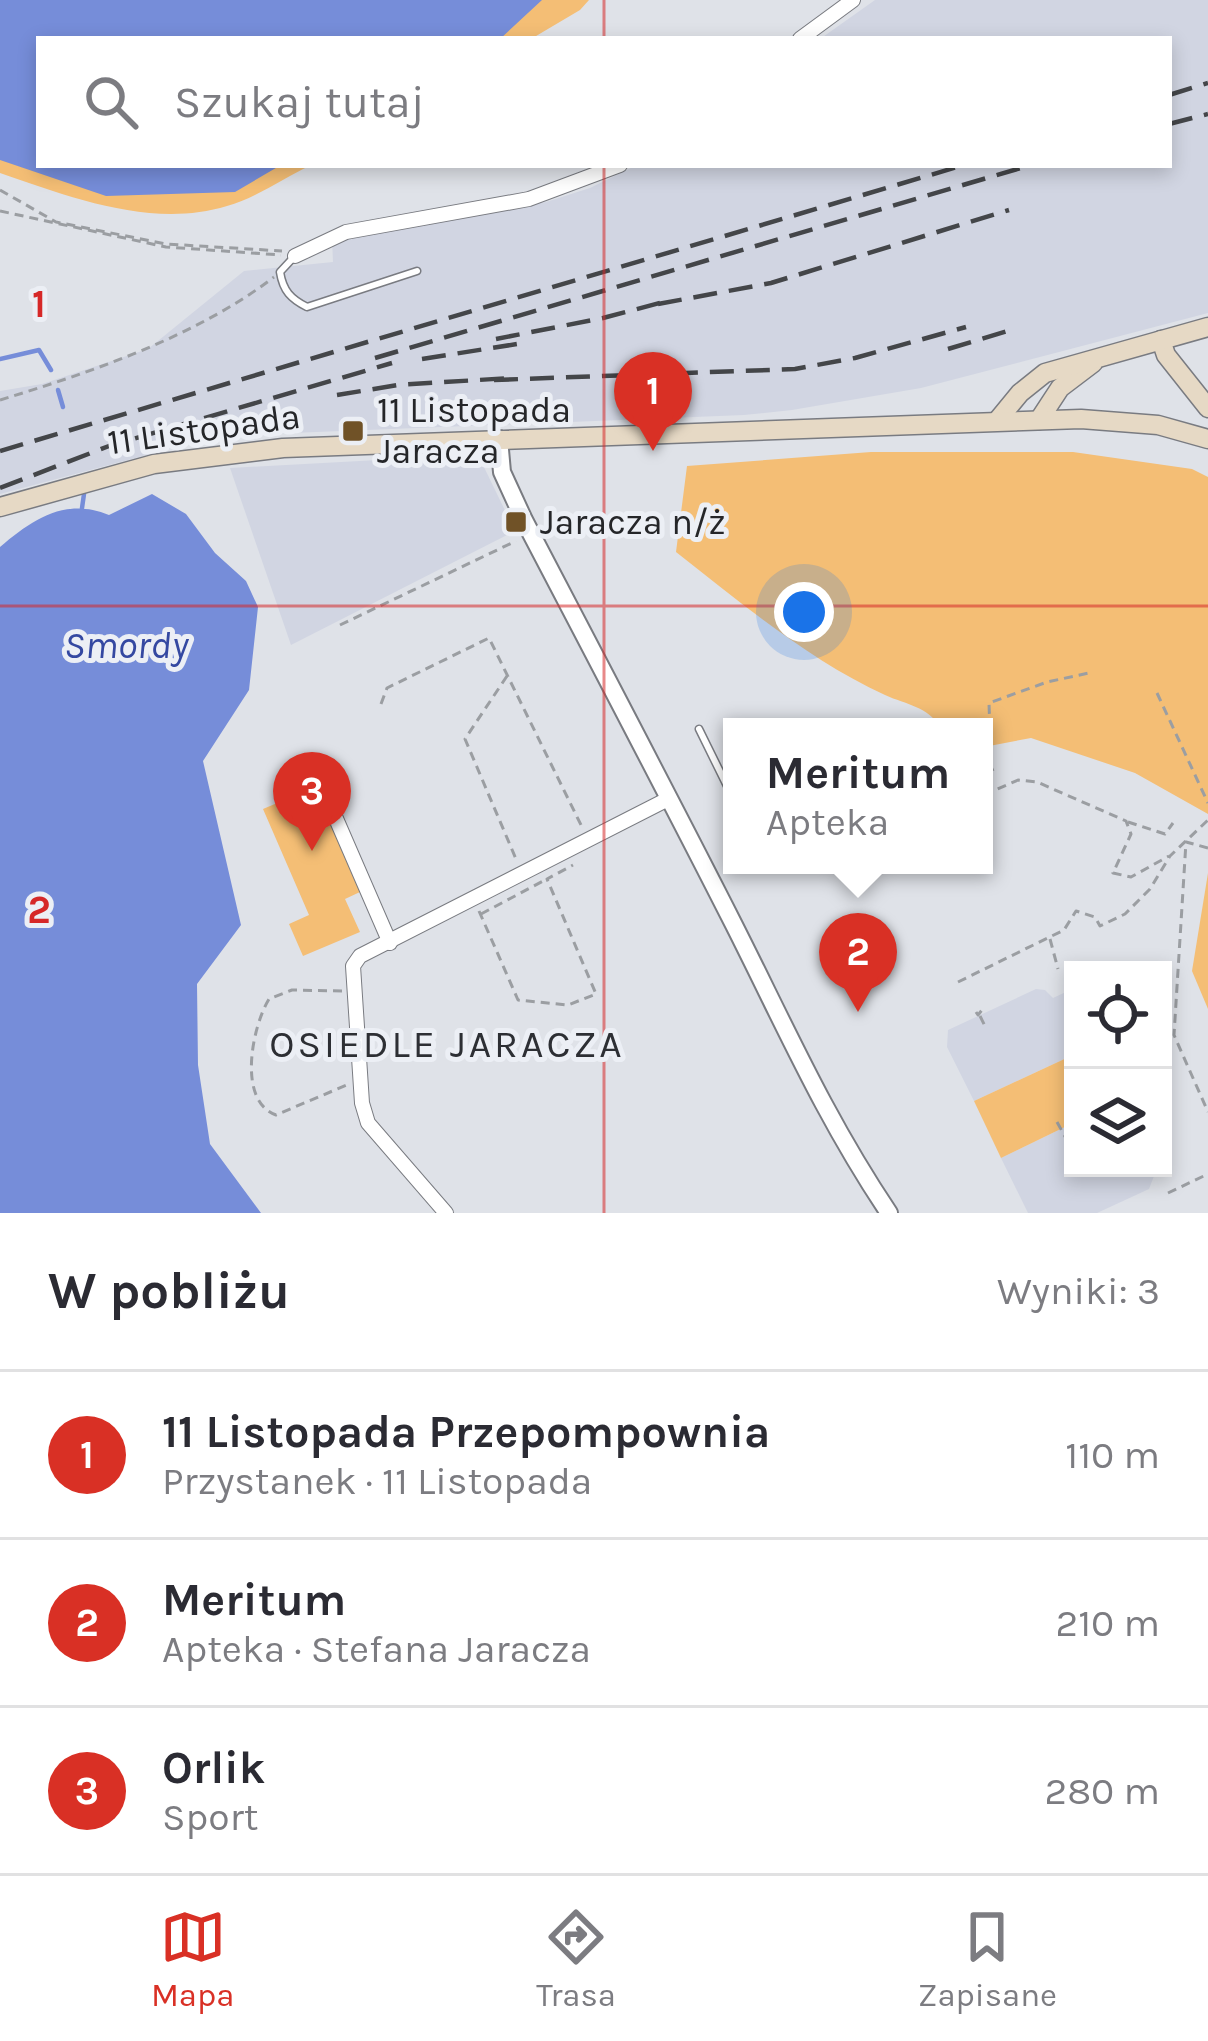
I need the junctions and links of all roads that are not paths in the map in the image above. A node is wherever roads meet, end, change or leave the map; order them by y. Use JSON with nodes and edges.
{"nodes":[{"id":1,"x":853,"y":0,"type":"edge"},
{"id":2,"x":804,"y":36,"type":"edge"},
{"id":3,"x":612,"y":168,"type":"edge"},
{"id":4,"x":298,"y":254,"type":"joint"},
{"id":5,"x":417,"y":271,"type":"dead end"},
{"id":6,"x":1208,"y":327,"type":"edge"},
{"id":7,"x":1161,"y":340,"type":"junction"},
{"id":8,"x":1105,"y":356,"type":"junction"},
{"id":9,"x":1029,"y":387,"type":"junction"},
{"id":10,"x":1208,"y":409,"type":"edge"},
{"id":11,"x":1039,"y":420,"type":"junction"},
{"id":12,"x":997,"y":421,"type":"junction"},
{"id":13,"x":499,"y":439,"type":"junction"},
{"id":14,"x":1208,"y":439,"type":"edge"},
{"id":15,"x":0,"y":507,"type":"edge"},
{"id":16,"x":699,"y":729,"type":"dead end"},
{"id":17,"x":723,"y":778,"type":"edge"},
{"id":18,"x":321,"y":784,"type":"dead end"},
{"id":19,"x":668,"y":799,"type":"junction"},
{"id":20,"x":390,"y":943,"type":"junction"},
{"id":21,"x":446,"y":1213,"type":"edge"},
{"id":22,"x":889,"y":1213,"type":"edge"}],
"edges":[{"from":1,"to":2,"type":"street"},
{"from":3,"to":4,"type":"street"},
{"from":4,"to":5,"type":"lane"},
{"from":6,"to":7,"type":"main road"},
{"from":7,"to":8,"type":"main road"},
{"from":7,"to":10,"type":"main road"},
{"from":8,"to":9,"type":"main road"},
{"from":8,"to":11,"type":"main road"},
{"from":9,"to":11,"type":"main road"},
{"from":9,"to":12,"type":"main road"},
{"from":11,"to":12,"type":"main road","name":"11 Listopada"},
{"from":11,"to":14,"type":"main road","name":"11 Listopada"},
{"from":12,"to":13,"type":"main road","name":"11 Listopada"},
{"from":13,"to":15,"type":"main road","name":"11 Listopada"},
{"from":13,"to":19,"type":"street"},
{"from":16,"to":17,"type":"lane"},
{"from":18,"to":20,"type":"street"},
{"from":19,"to":20,"type":"street"},
{"from":19,"to":22,"type":"street"},
{"from":20,"to":21,"type":"street"}]}
